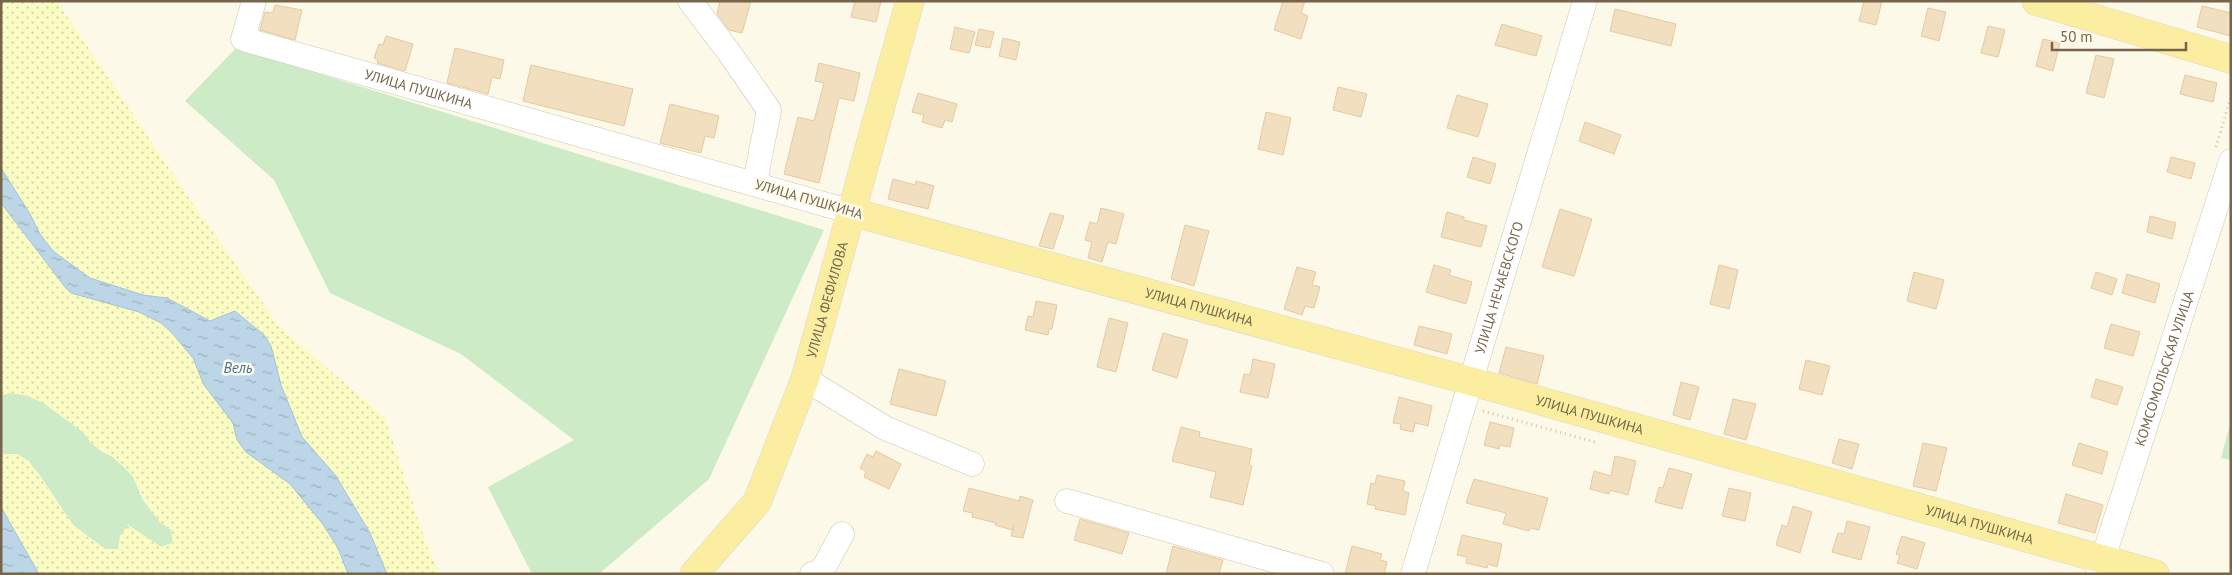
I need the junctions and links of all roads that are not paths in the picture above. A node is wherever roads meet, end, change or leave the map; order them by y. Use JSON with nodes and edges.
{"nodes":[{"id":1,"x":254,"y":1,"type":"edge"},
{"id":2,"x":690,"y":1,"type":"edge"},
{"id":3,"x":910,"y":1,"type":"edge"},
{"id":4,"x":1585,"y":1,"type":"edge"},
{"id":5,"x":2036,"y":1,"type":"edge"},
{"id":6,"x":2091,"y":9,"type":"edge"},
{"id":7,"x":2231,"y":59,"type":"edge"},
{"id":8,"x":2231,"y":161,"type":"edge"},
{"id":9,"x":755,"y":183,"type":"junction"},
{"id":10,"x":852,"y":212,"type":"junction"},
{"id":11,"x":805,"y":379,"type":"junction"},
{"id":12,"x":1470,"y":381,"type":"junction"},
{"id":13,"x":972,"y":464,"type":"dead end"},
{"id":14,"x":1067,"y":501,"type":"dead end"},
{"id":15,"x":842,"y":534,"type":"dead end"},
{"id":16,"x":2100,"y":566,"type":"edge"},
{"id":17,"x":694,"y":574,"type":"edge"},
{"id":18,"x":812,"y":574,"type":"edge"},
{"id":19,"x":1322,"y":574,"type":"edge"},
{"id":20,"x":1413,"y":574,"type":"edge"},
{"id":21,"x":2155,"y":574,"type":"edge"}],
"edges":[{"from":1,"to":9,"type":"street","name":"УЛИЦА ПУШКИНА"},
{"from":2,"to":9,"type":"street"},
{"from":3,"to":10,"type":"main road","name":"УЛИЦА ФЕФИЛОВА"},
{"from":4,"to":12,"type":"street","name":"УЛИЦА НЕЧАЕВСКОГО"},
{"from":5,"to":6,"type":"main road"},
{"from":6,"to":7,"type":"main road"},
{"from":8,"to":16,"type":"street","name":"КОМСОМОЛЬСКАЯ УЛИЦА"},
{"from":9,"to":10,"type":"street","name":"УЛИЦА ПУШКИНА"},
{"from":10,"to":11,"type":"main road","name":"УЛИЦА ФЕФИЛОВА"},
{"from":10,"to":12,"type":"main road","name":"УЛИЦА ПУШКИНА"},
{"from":11,"to":13,"type":"street"},
{"from":11,"to":17,"type":"main road","name":"УЛИЦА ФЕФИЛОВА"},
{"from":12,"to":16,"type":"main road","name":"УЛИЦА ПУШКИНА"},
{"from":12,"to":20,"type":"street","name":"УЛИЦА НЕЧАЕВСКОГО"},
{"from":14,"to":19,"type":"street"},
{"from":15,"to":18,"type":"street"},
{"from":16,"to":21,"type":"main road","name":"УЛИЦА ПУШКИНА"}]}
